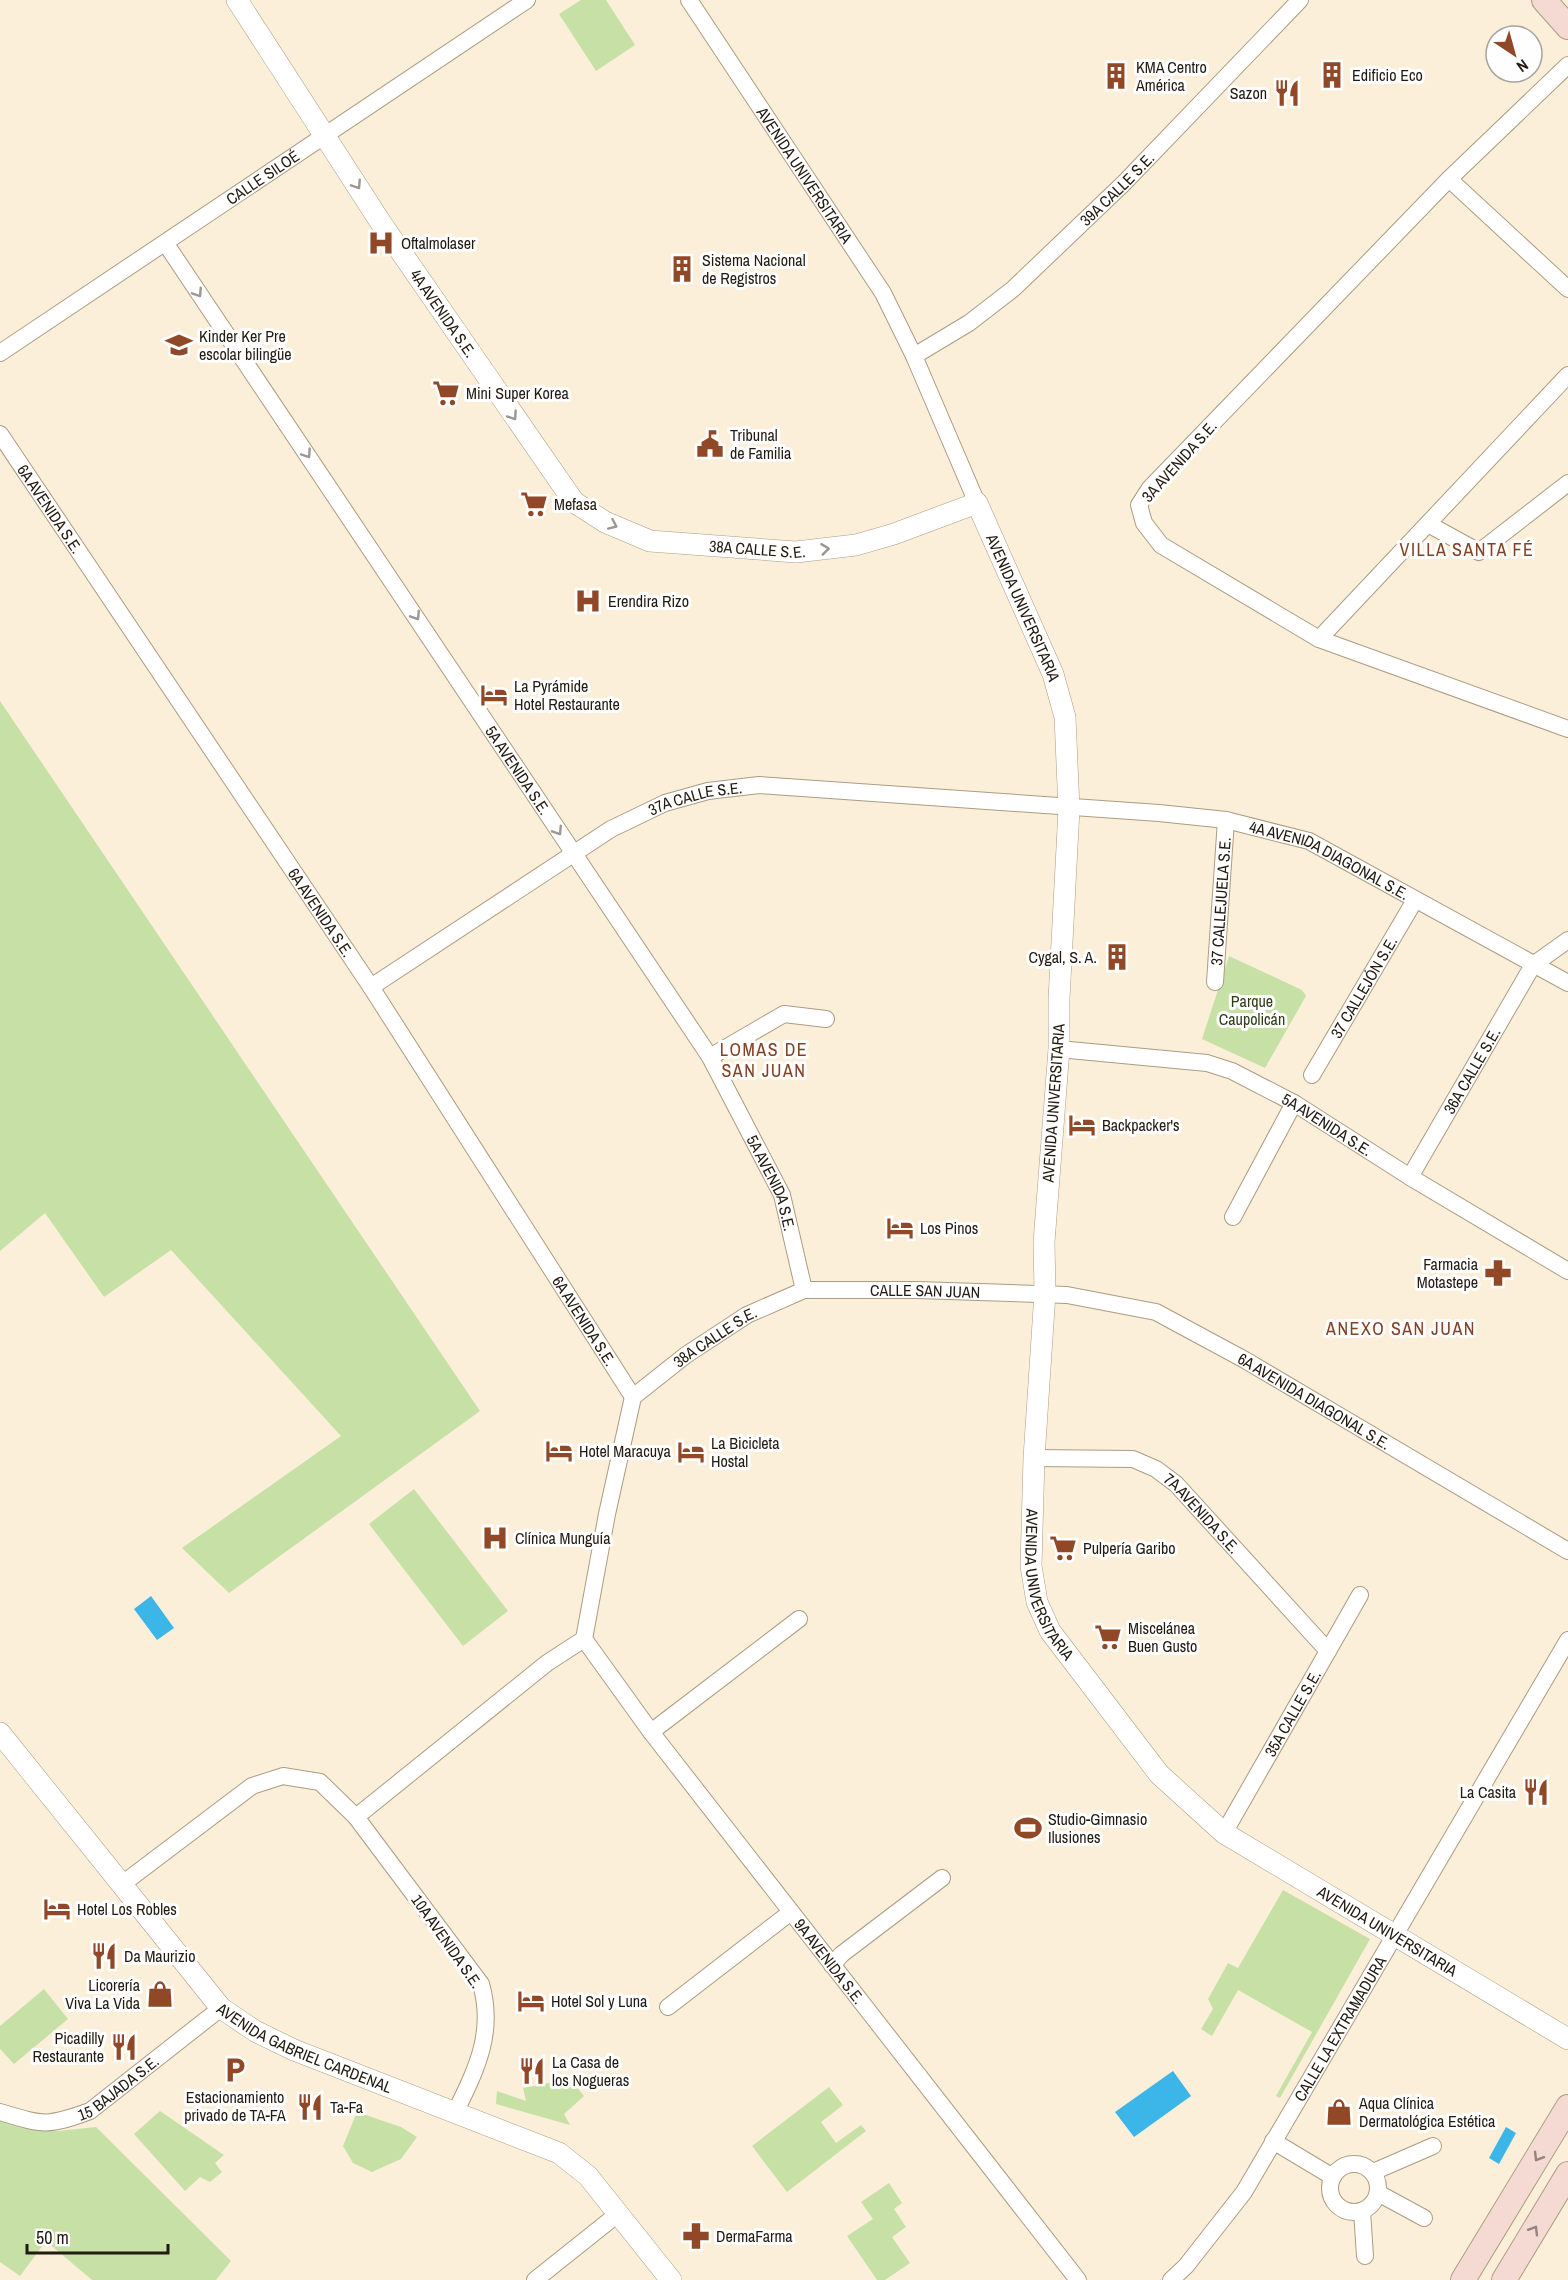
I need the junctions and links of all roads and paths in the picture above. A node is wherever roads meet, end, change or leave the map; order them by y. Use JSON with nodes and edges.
{"nodes":[{"id":1,"x":237,"y":0,"type":"edge"},
{"id":2,"x":527,"y":0,"type":"edge"},
{"id":3,"x":689,"y":0,"type":"edge"},
{"id":4,"x":1300,"y":0,"type":"edge"},
{"id":5,"x":1544,"y":0,"type":"edge"},
{"id":6,"x":1568,"y":27,"type":"edge"},
{"id":7,"x":1568,"y":65,"type":"edge"},
{"id":8,"x":325,"y":136,"type":"junction"},
{"id":9,"x":1449,"y":179,"type":"junction"},
{"id":10,"x":166,"y":244,"type":"junction"},
{"id":11,"x":1568,"y":289,"type":"edge"},
{"id":12,"x":0,"y":353,"type":"edge"},
{"id":13,"x":914,"y":356,"type":"junction"},
{"id":14,"x":1568,"y":375,"type":"edge"},
{"id":15,"x":0,"y":434,"type":"edge"},
{"id":16,"x":553,"y":475,"type":"joint"},
{"id":17,"x":1568,"y":483,"type":"edge"},
{"id":18,"x":977,"y":502,"type":"junction"},
{"id":19,"x":1428,"y":524,"type":"junction"},
{"id":20,"x":1318,"y":639,"type":"junction"},
{"id":21,"x":1568,"y":729,"type":"edge"},
{"id":22,"x":1070,"y":808,"type":"junction"},
{"id":23,"x":1226,"y":820,"type":"junction"},
{"id":24,"x":573,"y":854,"type":"junction"},
{"id":25,"x":1415,"y":900,"type":"junction"},
{"id":26,"x":1568,"y":939,"type":"edge"},
{"id":27,"x":1533,"y":965,"type":"junction"},
{"id":28,"x":1215,"y":982,"type":"dead end"},
{"id":29,"x":1568,"y":983,"type":"edge"},
{"id":30,"x":371,"y":987,"type":"junction"},
{"id":31,"x":826,"y":1019,"type":"dead end"},
{"id":32,"x":1059,"y":1049,"type":"junction"},
{"id":33,"x":710,"y":1057,"type":"junction"},
{"id":34,"x":1312,"y":1075,"type":"dead end"},
{"id":35,"x":1294,"y":1103,"type":"junction"},
{"id":36,"x":1410,"y":1177,"type":"junction"},
{"id":37,"x":1233,"y":1217,"type":"dead end"},
{"id":38,"x":1568,"y":1271,"type":"edge"},
{"id":39,"x":804,"y":1290,"type":"junction"},
{"id":40,"x":1045,"y":1293,"type":"junction"},
{"id":41,"x":633,"y":1397,"type":"junction"},
{"id":42,"x":1034,"y":1458,"type":"junction"},
{"id":43,"x":1568,"y":1551,"type":"edge"},
{"id":44,"x":1360,"y":1595,"type":"dead end"},
{"id":45,"x":799,"y":1619,"type":"dead end"},
{"id":46,"x":584,"y":1639,"type":"junction"},
{"id":47,"x":1568,"y":1640,"type":"edge"},
{"id":48,"x":1328,"y":1651,"type":"junction"},
{"id":49,"x":651,"y":1732,"type":"junction"},
{"id":50,"x":0,"y":1733,"type":"edge"},
{"id":51,"x":356,"y":1817,"type":"junction"},
{"id":52,"x":1224,"y":1833,"type":"junction"},
{"id":53,"x":942,"y":1878,"type":"dead end"},
{"id":54,"x":122,"y":1885,"type":"junction"},
{"id":55,"x":791,"y":1912,"type":"junction"},
{"id":56,"x":1393,"y":1935,"type":"junction"},
{"id":57,"x":832,"y":1965,"type":"junction"},
{"id":58,"x":668,"y":2007,"type":"dead end"},
{"id":59,"x":221,"y":2008,"type":"junction"},
{"id":60,"x":1568,"y":2038,"type":"edge"},
{"id":61,"x":1568,"y":2107,"type":"edge"},
{"id":62,"x":0,"y":2112,"type":"edge"},
{"id":63,"x":456,"y":2113,"type":"junction"},
{"id":64,"x":1273,"y":2141,"type":"junction"},
{"id":65,"x":1433,"y":2146,"type":"dead end"},
{"id":66,"x":1372,"y":2172,"type":"junction"},
{"id":67,"x":1568,"y":2174,"type":"edge"},
{"id":68,"x":1333,"y":2176,"type":"junction"},
{"id":69,"x":1378,"y":2193,"type":"junction"},
{"id":70,"x":1362,"y":2211,"type":"junction"},
{"id":71,"x":619,"y":2213,"type":"junction"},
{"id":72,"x":1424,"y":2218,"type":"dead end"},
{"id":73,"x":1365,"y":2256,"type":"dead end"},
{"id":74,"x":535,"y":2280,"type":"edge"},
{"id":75,"x":671,"y":2280,"type":"edge"},
{"id":76,"x":1078,"y":2280,"type":"edge"},
{"id":77,"x":1171,"y":2280,"type":"edge"},
{"id":78,"x":1463,"y":2280,"type":"edge"},
{"id":79,"x":1504,"y":2280,"type":"edge"}],
"edges":[{"from":1,"to":8,"type":"street","name":"4A AVENIDA S.E."},
{"from":2,"to":8,"type":"street","name":"CALLE SILOÉ"},
{"from":3,"to":13,"type":"street","name":"AVENIDA UNIVERSITARIA"},
{"from":4,"to":13,"type":"street","name":"39A CALLE S.E."},
{"from":5,"to":6,"type":"main road"},
{"from":7,"to":9,"type":"street","name":"3A AVENIDA S.E."},
{"from":8,"to":10,"type":"street","name":"CALLE SILOÉ"},
{"from":8,"to":16,"type":"street","name":"4A AVENIDA S.E.","one_way":true},
{"from":9,"to":11,"type":"street"},
{"from":9,"to":20,"type":"street","name":"3A AVENIDA S.E."},
{"from":10,"to":12,"type":"street","name":"CALLE SILOÉ"},
{"from":10,"to":24,"type":"street","name":"5A AVENIDA S.E.","one_way":true},
{"from":13,"to":18,"type":"street","name":"AVENIDA UNIVERSITARIA"},
{"from":14,"to":19,"type":"street"},
{"from":15,"to":30,"type":"street","name":"6A AVENIDA S.E."},
{"from":16,"to":18,"type":"street","name":"38A CALLE S.E.","one_way":true},
{"from":17,"to":19,"type":"street"},
{"from":18,"to":22,"type":"street","name":"AVENIDA UNIVERSITARIA"},
{"from":19,"to":20,"type":"street"},
{"from":20,"to":21,"type":"street","name":"3A AVENIDA S.E."},
{"from":22,"to":23,"type":"street","name":"4A AVENIDA DIAGONAL S.E."},
{"from":22,"to":24,"type":"street","name":"37A CALLE S.E."},
{"from":22,"to":32,"type":"street","name":"AVENIDA UNIVERSITARIA"},
{"from":23,"to":25,"type":"street","name":"4A AVENIDA DIAGONAL S.E."},
{"from":23,"to":28,"type":"street","name":"37 CALLEJUELA S.E."},
{"from":24,"to":30,"type":"street","name":"37A CALLE S.E."},
{"from":24,"to":33,"type":"street","name":"5A AVENIDA S.E."},
{"from":25,"to":27,"type":"street","name":"4A AVENIDA DIAGONAL S.E."},
{"from":25,"to":34,"type":"street","name":"37 CALLEJÓN S.E."},
{"from":26,"to":27,"type":"street"},
{"from":27,"to":29,"type":"street","name":"4A AVENIDA DIAGONAL S.E."},
{"from":27,"to":36,"type":"street","name":"36A CALLE S.E."},
{"from":30,"to":41,"type":"street","name":"6A AVENIDA S.E."},
{"from":31,"to":33,"type":"street"},
{"from":32,"to":35,"type":"street","name":"5A AVENIDA S.E."},
{"from":32,"to":40,"type":"street","name":"AVENIDA UNIVERSITARIA"},
{"from":33,"to":39,"type":"street","name":"5A AVENIDA S.E."},
{"from":35,"to":36,"type":"street","name":"5A AVENIDA S.E."},
{"from":35,"to":37,"type":"street"},
{"from":36,"to":38,"type":"street","name":"5A AVENIDA S.E."},
{"from":39,"to":40,"type":"street","name":"CALLE SAN JUAN"},
{"from":39,"to":41,"type":"street","name":"38A CALLE S.E."},
{"from":40,"to":42,"type":"street","name":"AVENIDA UNIVERSITARIA"},
{"from":40,"to":43,"type":"street","name":"6A AVENIDA DIAGONAL S.E."},
{"from":41,"to":46,"type":"street"},
{"from":42,"to":48,"type":"street","name":"7A AVENIDA S.E."},
{"from":42,"to":52,"type":"street","name":"AVENIDA UNIVERSITARIA"},
{"from":44,"to":48,"type":"street","name":"35A CALLE S.E."},
{"from":45,"to":49,"type":"street"},
{"from":46,"to":49,"type":"street","name":"9A AVENIDA S.E."},
{"from":46,"to":51,"type":"street"},
{"from":47,"to":56,"type":"street","name":"CALLE LA EXTRAMADURA"},
{"from":48,"to":52,"type":"street","name":"35A CALLE S.E."},
{"from":49,"to":55,"type":"street","name":"9A AVENIDA S.E."},
{"from":50,"to":54,"type":"street","name":"AVENIDA GABRIEL CARDENAL"},
{"from":51,"to":54,"type":"street","name":"10A AVENIDA S.E."},
{"from":51,"to":63,"type":"street","name":"10A AVENIDA S.E."},
{"from":52,"to":56,"type":"street","name":"AVENIDA UNIVERSITARIA"},
{"from":53,"to":57,"type":"street"},
{"from":54,"to":59,"type":"street","name":"AVENIDA GABRIEL CARDENAL"},
{"from":55,"to":57,"type":"street","name":"9A AVENIDA S.E."},
{"from":55,"to":58,"type":"street"},
{"from":56,"to":60,"type":"street","name":"AVENIDA UNIVERSITARIA"},
{"from":56,"to":64,"type":"street","name":"CALLE LA EXTRAMADURA"},
{"from":57,"to":76,"type":"street","name":"9A AVENIDA S.E."},
{"from":59,"to":62,"type":"street","name":"15 BAJADA S.E."},
{"from":59,"to":63,"type":"street","name":"AVENIDA GABRIEL CARDENAL"},
{"from":61,"to":78,"type":"main road","one_way":true},
{"from":63,"to":71,"type":"street","name":"AVENIDA GABRIEL CARDENAL"},
{"from":64,"to":68,"type":"street"},
{"from":64,"to":77,"type":"street","name":"CALLE LA EXTRAMADURA"},
{"from":65,"to":66,"type":"street"},
{"from":66,"to":68,"type":"street"},
{"from":66,"to":69,"type":"street"},
{"from":79,"to":67,"type":"main road","one_way":true},
{"from":68,"to":70,"type":"street"},
{"from":69,"to":70,"type":"street"},
{"from":69,"to":72,"type":"street"},
{"from":70,"to":73,"type":"street"},
{"from":71,"to":74,"type":"street"},
{"from":71,"to":75,"type":"street","name":"AVENIDA GABRIEL CARDENAL"}]}
